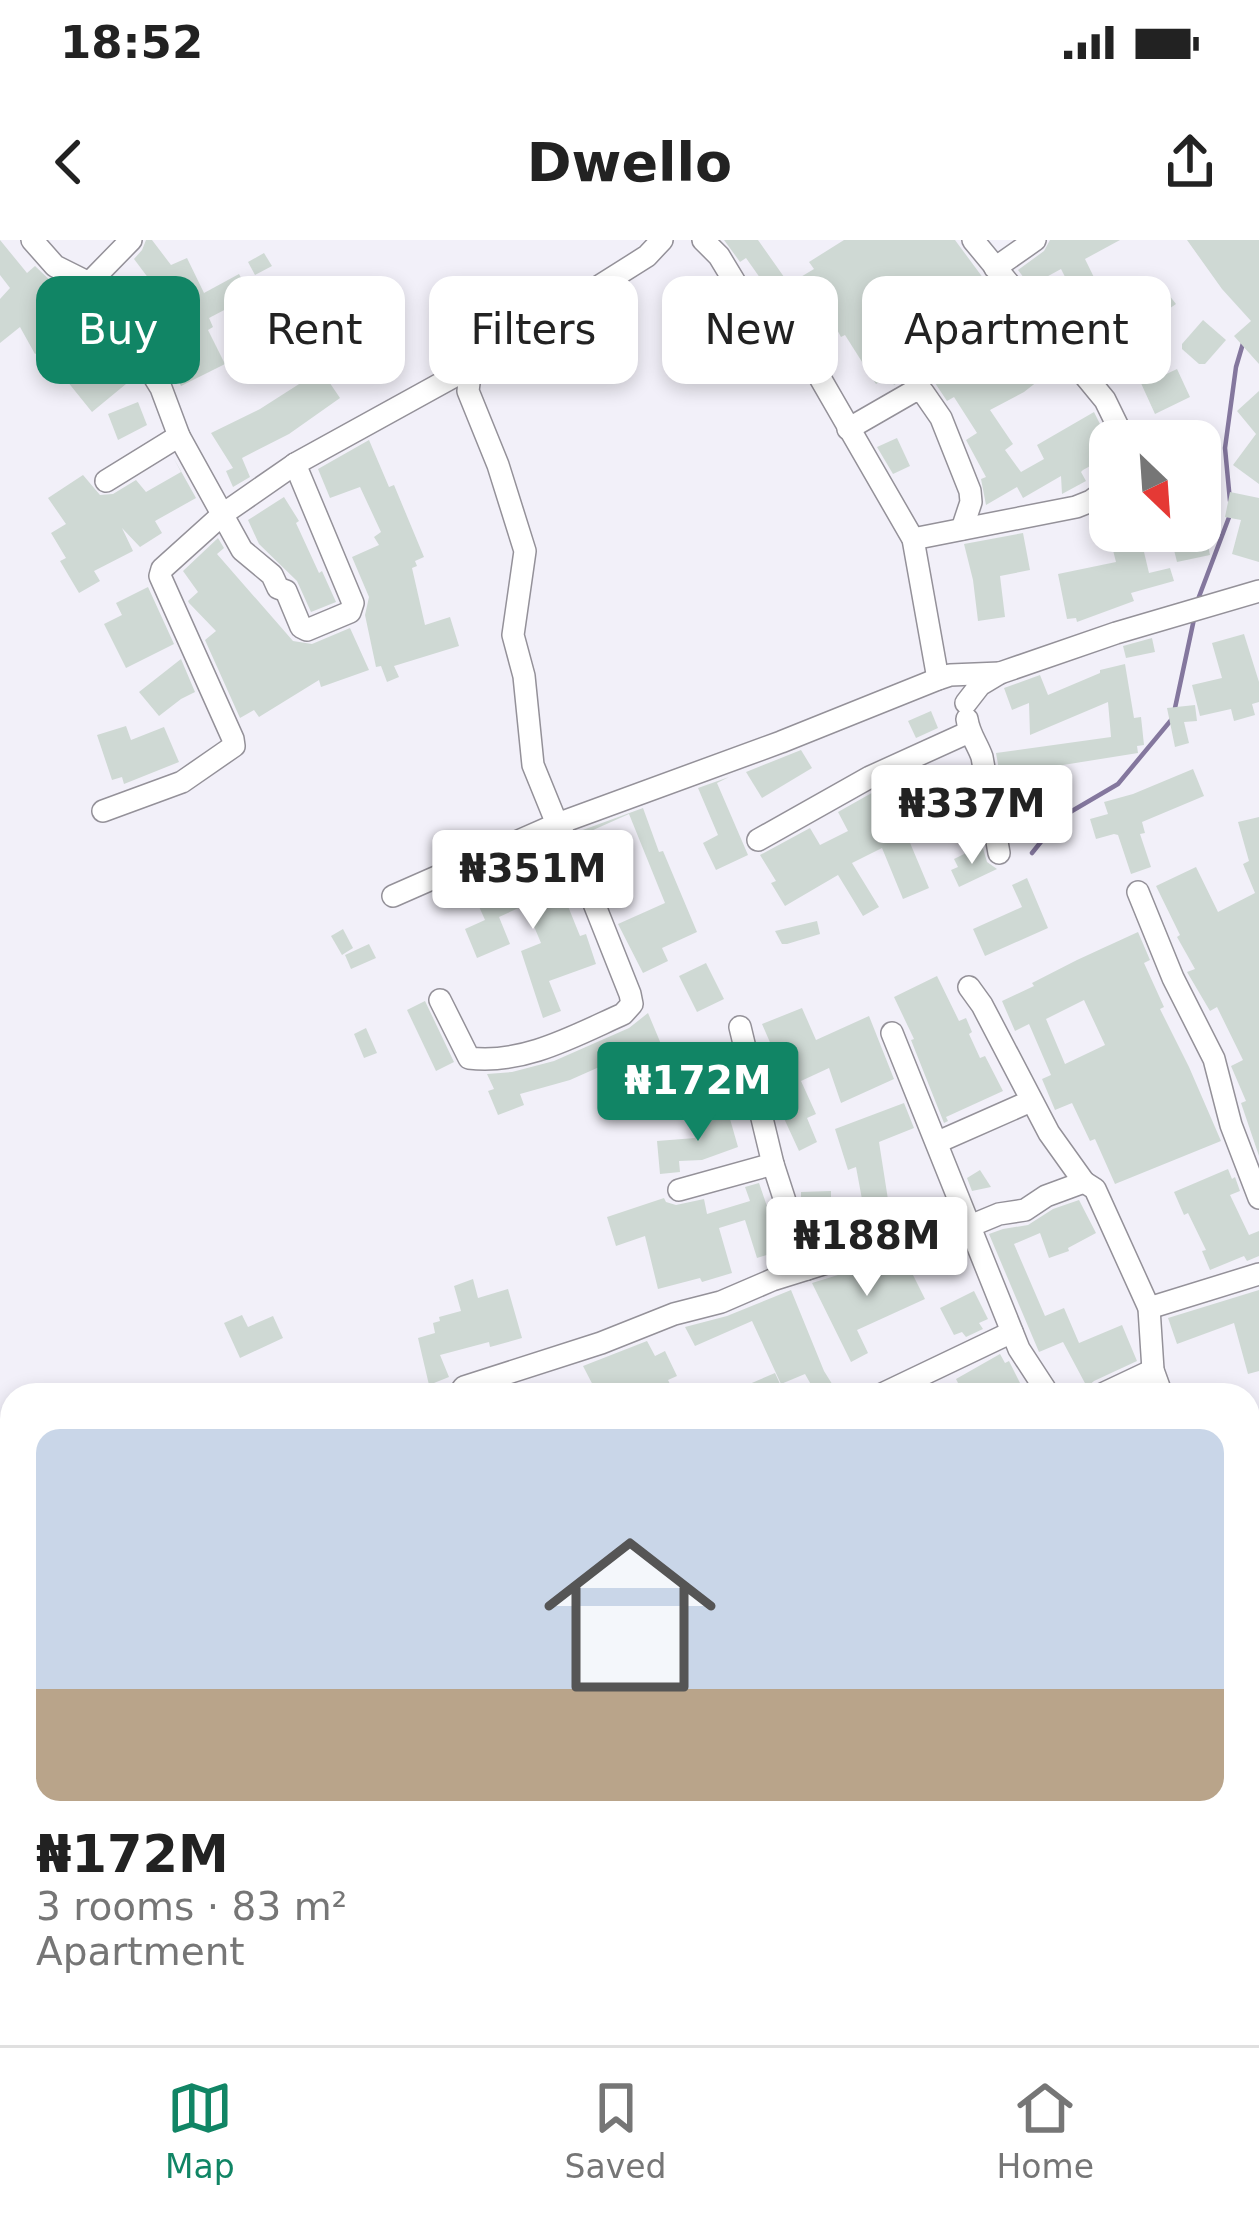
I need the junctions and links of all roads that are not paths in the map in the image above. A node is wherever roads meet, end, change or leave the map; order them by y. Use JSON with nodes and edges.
{"nodes":[{"id":1,"x":32,"y":240,"type":"edge"},
{"id":2,"x":131,"y":240,"type":"edge"},
{"id":3,"x":662,"y":240,"type":"edge"},
{"id":4,"x":703,"y":240,"type":"edge"},
{"id":5,"x":973,"y":240,"type":"edge"},
{"id":6,"x":1035,"y":240,"type":"edge"},
{"id":7,"x":995,"y":268,"type":"junction"},
{"id":8,"x":74,"y":276,"type":"edge"},
{"id":9,"x":97,"y":276,"type":"edge"},
{"id":10,"x":615,"y":276,"type":"edge"},
{"id":11,"x":159,"y":384,"type":"edge"},
{"id":12,"x":440,"y":384,"type":"edge"},
{"id":13,"x":469,"y":384,"type":"edge"},
{"id":14,"x":1115,"y":420,"type":"edge"},
{"id":15,"x":848,"y":429,"type":"junction"},
{"id":16,"x":179,"y":436,"type":"junction"},
{"id":17,"x":296,"y":464,"type":"junction"},
{"id":18,"x":106,"y":481,"type":"dead end"},
{"id":19,"x":1089,"y":501,"type":"edge"},
{"id":20,"x":223,"y":514,"type":"junction"},
{"id":21,"x":962,"y":529,"type":"junction"},
{"id":22,"x":913,"y":538,"type":"junction"},
{"id":23,"x":1259,"y":591,"type":"edge"},
{"id":24,"x":1000,"y":674,"type":"junction"},
{"id":25,"x":944,"y":677,"type":"junction"},
{"id":26,"x":966,"y":703,"type":"junction"},
{"id":27,"x":969,"y":732,"type":"junction"},
{"id":28,"x":103,"y":811,"type":"dead end"},
{"id":29,"x":557,"y":824,"type":"junction"},
{"id":30,"x":758,"y":840,"type":"dead end"},
{"id":31,"x":999,"y":853,"type":"dead end"},
{"id":32,"x":1138,"y":892,"type":"dead end"},
{"id":33,"x":393,"y":896,"type":"dead end"},
{"id":34,"x":969,"y":987,"type":"dead end"},
{"id":35,"x":440,"y":1000,"type":"dead end"},
{"id":36,"x":740,"y":1027,"type":"dead end"},
{"id":37,"x":892,"y":1033,"type":"dead end"},
{"id":38,"x":1031,"y":1101,"type":"junction"},
{"id":39,"x":938,"y":1142,"type":"junction"},
{"id":40,"x":772,"y":1164,"type":"junction"},
{"id":41,"x":1084,"y":1182,"type":"junction"},
{"id":42,"x":679,"y":1190,"type":"dead end"},
{"id":43,"x":1259,"y":1198,"type":"edge"},
{"id":44,"x":970,"y":1226,"type":"junction"},
{"id":45,"x":807,"y":1269,"type":"junction"},
{"id":46,"x":1259,"y":1274,"type":"edge"},
{"id":47,"x":1149,"y":1308,"type":"junction"},
{"id":48,"x":1012,"y":1332,"type":"junction"},
{"id":49,"x":1153,"y":1370,"type":"junction"},
{"id":50,"x":476,"y":1383,"type":"edge"},
{"id":51,"x":905,"y":1383,"type":"edge"},
{"id":52,"x":1041,"y":1383,"type":"edge"},
{"id":53,"x":1125,"y":1383,"type":"edge"},
{"id":54,"x":1158,"y":1383,"type":"edge"}],
"edges":[{"from":1,"to":8,"type":"street"},
{"from":2,"to":9,"type":"street"},
{"from":3,"to":10,"type":"street"},
{"from":4,"to":15,"type":"street"},
{"from":5,"to":7,"type":"street"},
{"from":6,"to":7,"type":"street"},
{"from":7,"to":14,"type":"street"},
{"from":11,"to":16,"type":"street"},
{"from":12,"to":17,"type":"street"},
{"from":13,"to":29,"type":"street"},
{"from":15,"to":21,"type":"street"},
{"from":15,"to":22,"type":"street"},
{"from":16,"to":18,"type":"street"},
{"from":16,"to":20,"type":"street"},
{"from":17,"to":20,"type":"street"},
{"from":17,"to":20,"type":"street"},
{"from":19,"to":21,"type":"street"},
{"from":20,"to":28,"type":"street"},
{"from":21,"to":22,"type":"street"},
{"from":22,"to":25,"type":"street"},
{"from":23,"to":24,"type":"street"},
{"from":24,"to":25,"type":"street"},
{"from":24,"to":26,"type":"street"},
{"from":25,"to":26,"type":"street"},
{"from":25,"to":29,"type":"street"},
{"from":26,"to":27,"type":"street"},
{"from":27,"to":30,"type":"street"},
{"from":27,"to":31,"type":"street"},
{"from":29,"to":33,"type":"street"},
{"from":29,"to":35,"type":"street"},
{"from":32,"to":43,"type":"street"},
{"from":34,"to":38,"type":"street"},
{"from":36,"to":40,"type":"street"},
{"from":37,"to":39,"type":"street"},
{"from":38,"to":39,"type":"street"},
{"from":38,"to":41,"type":"street"},
{"from":39,"to":44,"type":"street"},
{"from":40,"to":42,"type":"street"},
{"from":40,"to":45,"type":"street"},
{"from":41,"to":44,"type":"street"},
{"from":41,"to":47,"type":"street"},
{"from":44,"to":45,"type":"street"},
{"from":44,"to":48,"type":"street"},
{"from":45,"to":50,"type":"street"},
{"from":46,"to":47,"type":"street"},
{"from":47,"to":49,"type":"street"},
{"from":48,"to":51,"type":"street"},
{"from":48,"to":52,"type":"street"},
{"from":49,"to":53,"type":"street"},
{"from":49,"to":54,"type":"street"}]}
